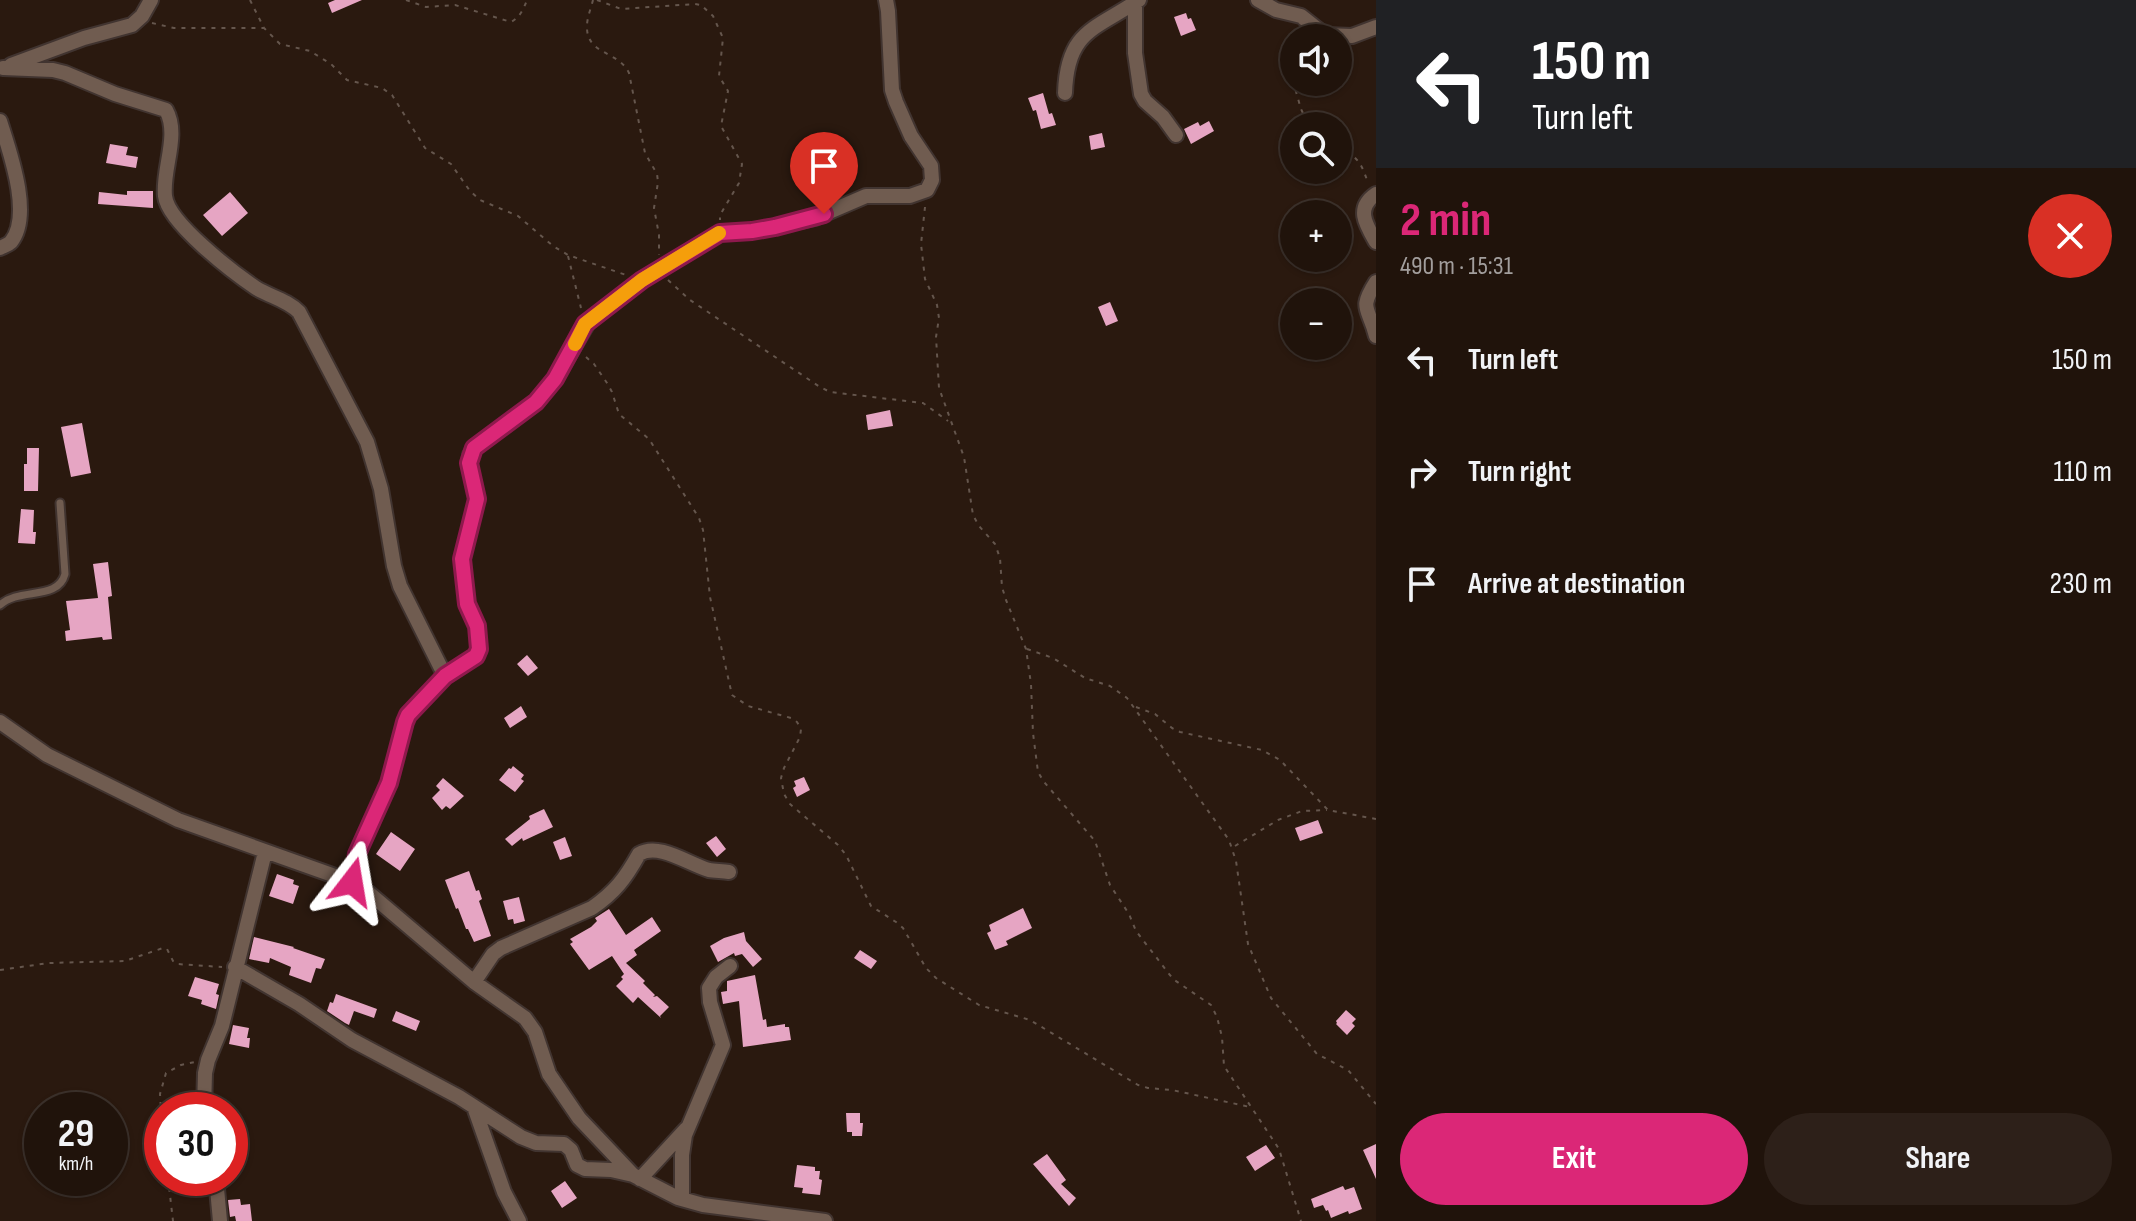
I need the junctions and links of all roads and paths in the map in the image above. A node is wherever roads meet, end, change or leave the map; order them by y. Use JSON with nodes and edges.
{"nodes":[{"id":1,"x":151,"y":0,"type":"edge"},
{"id":2,"x":250,"y":0,"type":"edge"},
{"id":3,"x":406,"y":0,"type":"edge"},
{"id":4,"x":527,"y":0,"type":"edge"},
{"id":5,"x":595,"y":0,"type":"edge"},
{"id":6,"x":886,"y":0,"type":"edge"},
{"id":7,"x":1258,"y":0,"type":"edge"},
{"id":8,"x":1137,"y":1,"type":"edge"},
{"id":9,"x":139,"y":20,"type":"junction"},
{"id":10,"x":1376,"y":27,"type":"edge"},
{"id":11,"x":264,"y":28,"type":"junction"},
{"id":12,"x":2,"y":69,"type":"edge"},
{"id":13,"x":1065,"y":93,"type":"dead end"},
{"id":14,"x":0,"y":121,"type":"edge"},
{"id":15,"x":1176,"y":135,"type":"dead end"},
{"id":16,"x":1352,"y":154,"type":"edge"},
{"id":17,"x":927,"y":190,"type":"junction"},
{"id":18,"x":1374,"y":195,"type":"edge"},
{"id":19,"x":720,"y":233,"type":"junction"},
{"id":20,"x":1376,"y":242,"type":"edge"},
{"id":21,"x":0,"y":248,"type":"edge"},
{"id":22,"x":568,"y":255,"type":"junction"},
{"id":23,"x":657,"y":270,"type":"junction"},
{"id":24,"x":642,"y":280,"type":"junction"},
{"id":25,"x":1376,"y":282,"type":"edge"},
{"id":26,"x":585,"y":324,"type":"junction"},
{"id":27,"x":1376,"y":336,"type":"edge"},
{"id":28,"x":574,"y":347,"type":"junction"},
{"id":29,"x":950,"y":423,"type":"junction"},
{"id":30,"x":60,"y":503,"type":"dead end"},
{"id":31,"x":0,"y":605,"type":"edge"},
{"id":32,"x":1026,"y":649,"type":"junction"},
{"id":33,"x":445,"y":676,"type":"junction"},
{"id":34,"x":1134,"y":707,"type":"junction"},
{"id":35,"x":0,"y":722,"type":"edge"},
{"id":36,"x":1328,"y":810,"type":"junction"},
{"id":37,"x":1376,"y":819,"type":"edge"},
{"id":38,"x":1233,"y":848,"type":"junction"},
{"id":39,"x":265,"y":852,"type":"junction"},
{"id":40,"x":729,"y":872,"type":"dead end"},
{"id":41,"x":352,"y":882,"type":"junction"},
{"id":42,"x":730,"y":966,"type":"dead end"},
{"id":43,"x":235,"y":967,"type":"junction"},
{"id":44,"x":0,"y":970,"type":"edge"},
{"id":45,"x":474,"y":982,"type":"junction"},
{"id":46,"x":208,"y":1060,"type":"junction"},
{"id":47,"x":161,"y":1092,"type":"edge"},
{"id":48,"x":204,"y":1092,"type":"edge"},
{"id":49,"x":1376,"y":1104,"type":"edge"},
{"id":50,"x":474,"y":1107,"type":"junction"},
{"id":51,"x":1251,"y":1107,"type":"junction"},
{"id":52,"x":689,"y":1126,"type":"junction"},
{"id":53,"x":636,"y":1177,"type":"junction"},
{"id":54,"x":170,"y":1196,"type":"edge"},
{"id":55,"x":218,"y":1196,"type":"edge"},
{"id":56,"x":682,"y":1199,"type":"junction"},
{"id":57,"x":173,"y":1221,"type":"edge"},
{"id":58,"x":220,"y":1221,"type":"edge"},
{"id":59,"x":519,"y":1221,"type":"edge"},
{"id":60,"x":825,"y":1221,"type":"edge"},
{"id":61,"x":1301,"y":1221,"type":"edge"}],
"edges":[{"from":1,"to":9,"type":"street"},
{"from":2,"to":11,"type":"path"},
{"from":3,"to":4,"type":"path"},
{"from":5,"to":19,"type":"path"},
{"from":5,"to":23,"type":"path"},
{"from":6,"to":17,"type":"street"},
{"from":7,"to":10,"type":"street"},
{"from":8,"to":13,"type":"street"},
{"from":8,"to":15,"type":"street"},
{"from":9,"to":11,"type":"path"},
{"from":9,"to":12,"type":"street"},
{"from":11,"to":22,"type":"path"},
{"from":12,"to":33,"type":"street"},
{"from":14,"to":21,"type":"street"},
{"from":16,"to":18,"type":"path"},
{"from":17,"to":19,"type":"street"},
{"from":17,"to":29,"type":"path"},
{"from":18,"to":20,"type":"street"},
{"from":19,"to":23,"type":"street"},
{"from":22,"to":24,"type":"path"},
{"from":22,"to":26,"type":"path"},
{"from":23,"to":24,"type":"street"},
{"from":23,"to":29,"type":"path"},
{"from":24,"to":26,"type":"street"},
{"from":25,"to":27,"type":"street"},
{"from":26,"to":28,"type":"street"},
{"from":28,"to":33,"type":"street"},
{"from":28,"to":51,"type":"path"},
{"from":29,"to":32,"type":"path"},
{"from":30,"to":31,"type":"lane"},
{"from":32,"to":34,"type":"path"},
{"from":32,"to":51,"type":"path"},
{"from":33,"to":41,"type":"street"},
{"from":34,"to":36,"type":"path"},
{"from":34,"to":38,"type":"path"},
{"from":35,"to":39,"type":"street"},
{"from":36,"to":37,"type":"path"},
{"from":36,"to":38,"type":"path"},
{"from":38,"to":49,"type":"path"},
{"from":39,"to":41,"type":"street"},
{"from":39,"to":43,"type":"street"},
{"from":40,"to":45,"type":"street"},
{"from":41,"to":45,"type":"street"},
{"from":42,"to":52,"type":"street"},
{"from":43,"to":44,"type":"path"},
{"from":43,"to":46,"type":"street"},
{"from":43,"to":50,"type":"street"},
{"from":45,"to":53,"type":"street"},
{"from":46,"to":47,"type":"path"},
{"from":46,"to":48,"type":"street"},
{"from":50,"to":53,"type":"street"},
{"from":50,"to":59,"type":"street"},
{"from":51,"to":61,"type":"path"},
{"from":52,"to":53,"type":"street"},
{"from":52,"to":56,"type":"street"},
{"from":53,"to":56,"type":"street"},
{"from":54,"to":57,"type":"path"},
{"from":55,"to":58,"type":"street"},
{"from":56,"to":60,"type":"street"}]}
